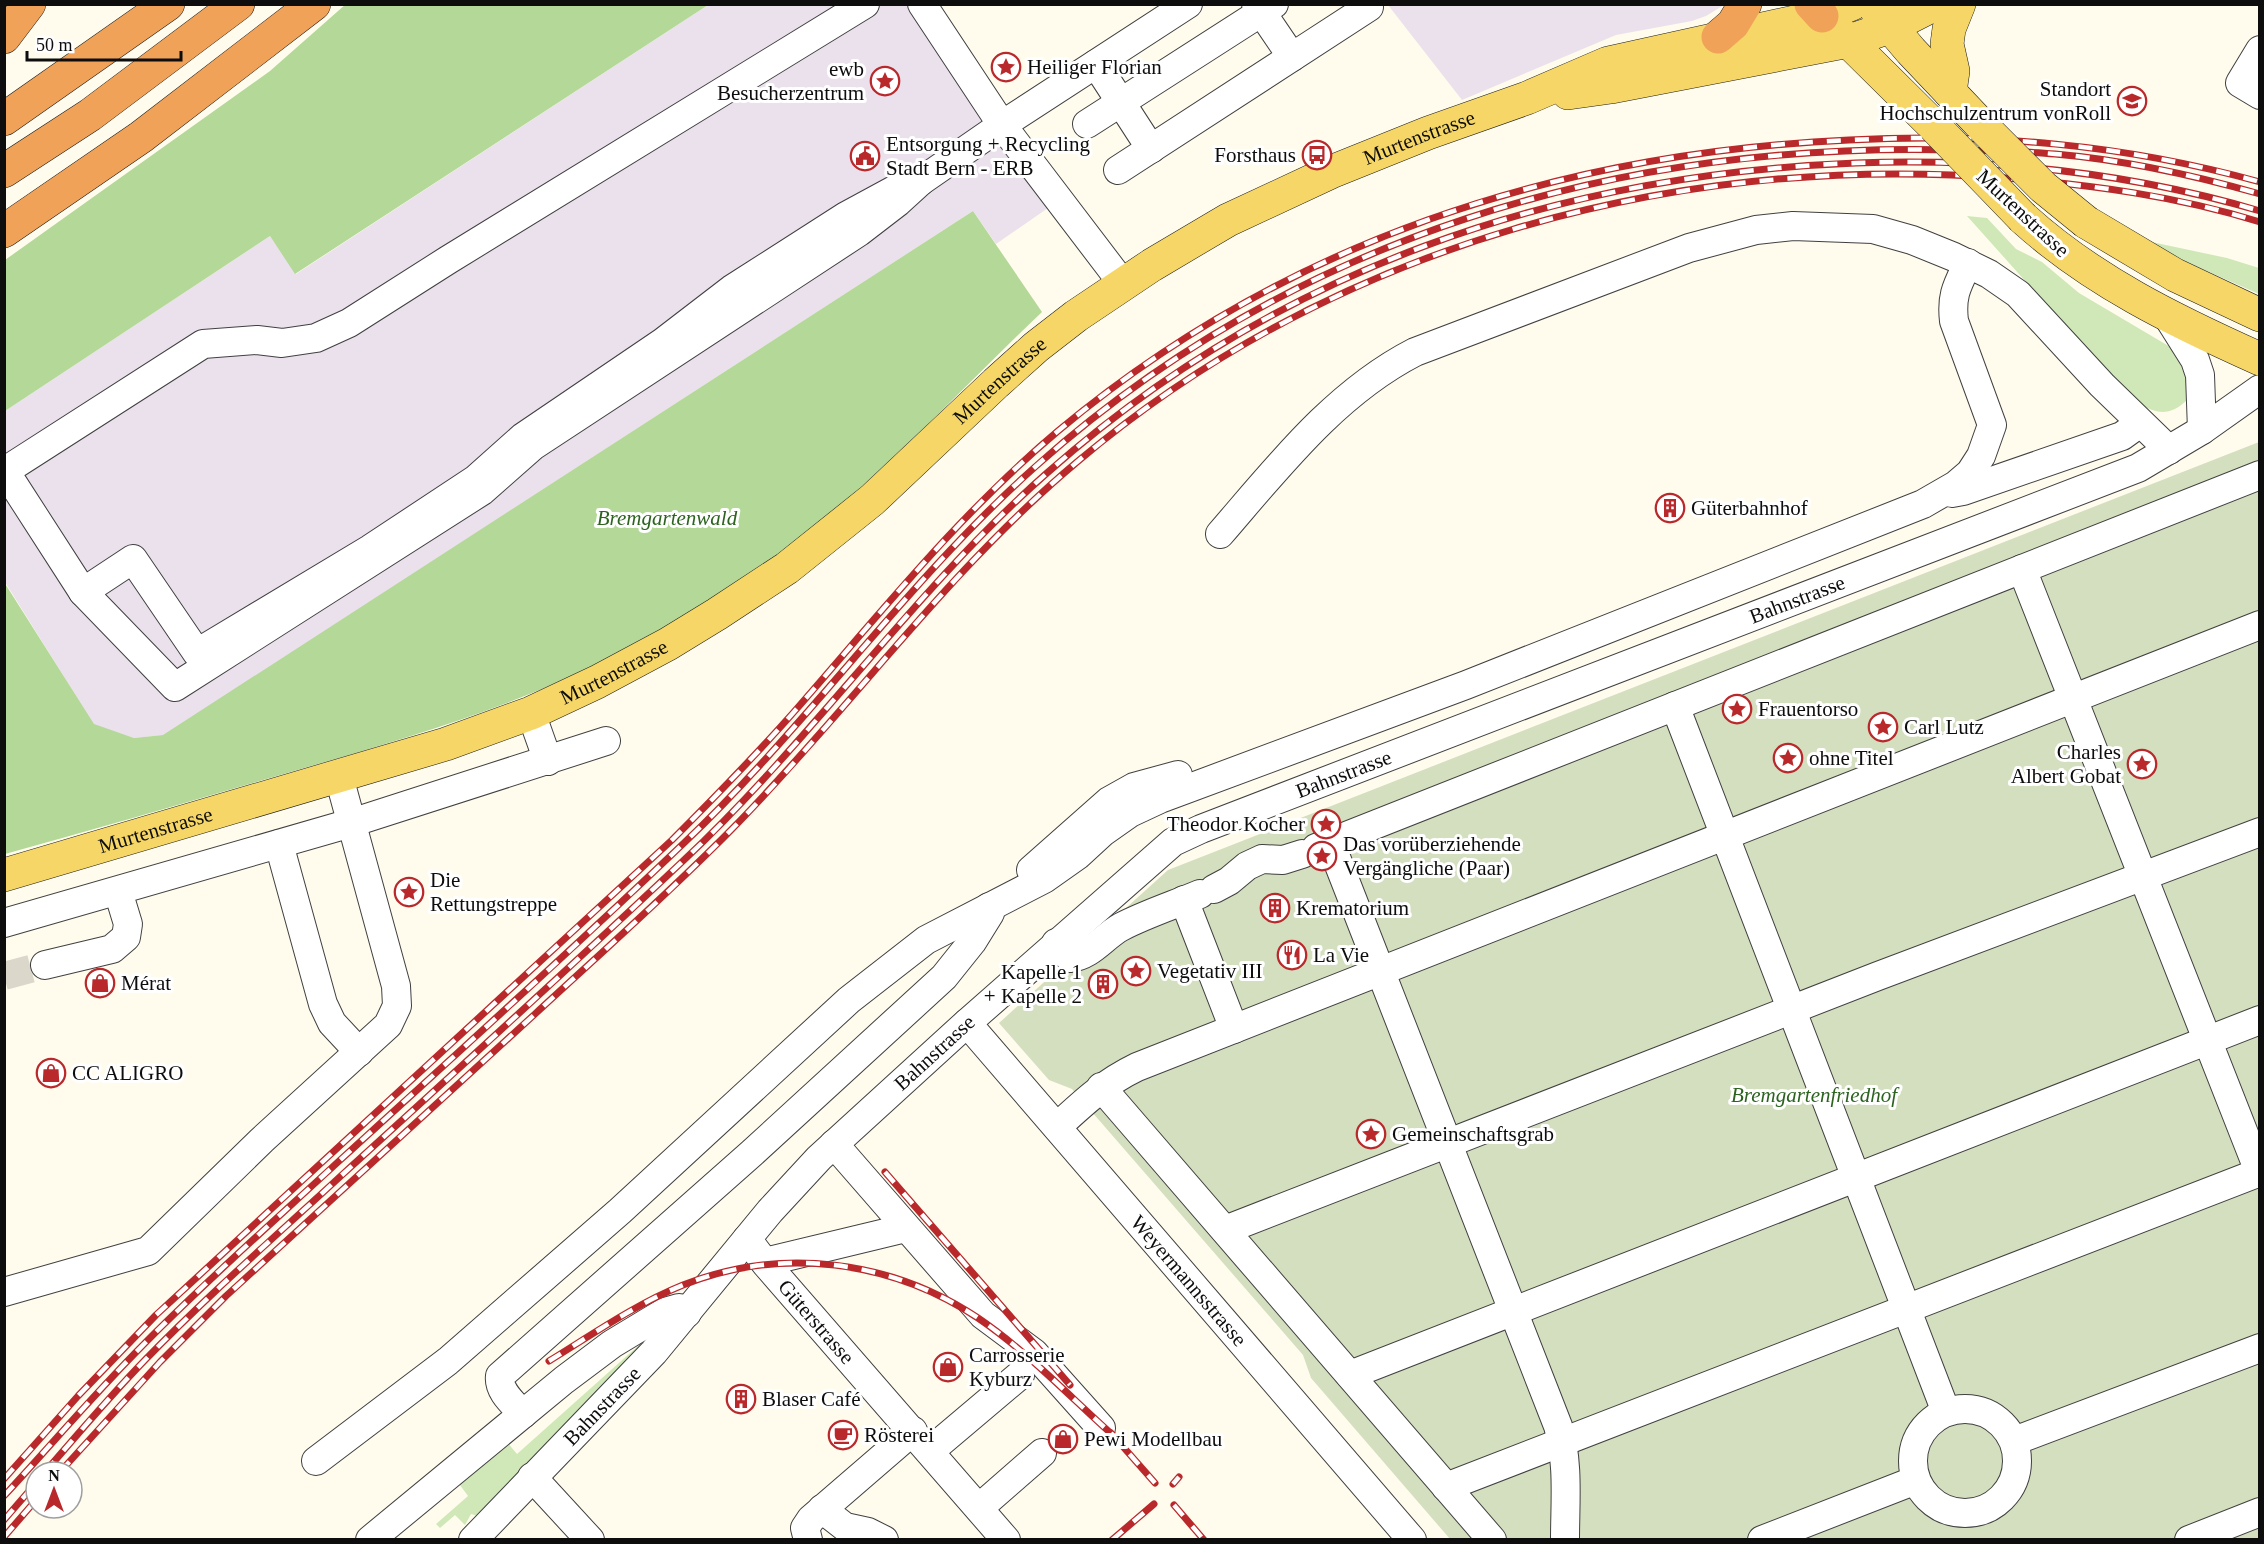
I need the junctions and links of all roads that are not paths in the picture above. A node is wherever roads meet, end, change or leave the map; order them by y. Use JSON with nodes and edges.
{"nodes":[{"id":1,"x":29,"y":4,"type":"edge"},
{"id":2,"x":168,"y":4,"type":"edge"},
{"id":3,"x":238,"y":4,"type":"edge"},
{"id":4,"x":314,"y":4,"type":"edge"},
{"id":5,"x":865,"y":4,"type":"edge"},
{"id":6,"x":922,"y":4,"type":"edge"},
{"id":7,"x":1188,"y":4,"type":"edge"},
{"id":8,"x":1745,"y":4,"type":"edge"},
{"id":9,"x":1852,"y":4,"type":"edge"},
{"id":10,"x":1935,"y":4,"type":"edge"},
{"id":11,"x":1959,"y":4,"type":"edge"},
{"id":12,"x":1264,"y":7,"type":"edge"},
{"id":13,"x":1369,"y":7,"type":"dead end"},
{"id":14,"x":1817,"y":10,"type":"edge"},
{"id":15,"x":1881,"y":16,"type":"edge"},
{"id":16,"x":4,"y":17,"type":"edge"},
{"id":17,"x":4,"y":37,"type":"edge"},
{"id":18,"x":1718,"y":37,"type":"junction"},
{"id":19,"x":1850,"y":41,"type":"junction"},
{"id":20,"x":2259,"y":50,"type":"edge"},
{"id":21,"x":1292,"y":57,"type":"junction"},
{"id":22,"x":1096,"y":64,"type":"junction"},
{"id":23,"x":1950,"y":92,"type":"junction"},
{"id":24,"x":2259,"y":95,"type":"edge"},
{"id":25,"x":1527,"y":99,"type":"junction"},
{"id":26,"x":1121,"y":102,"type":"junction"},
{"id":27,"x":4,"y":119,"type":"edge"},
{"id":28,"x":1087,"y":124,"type":"dead end"},
{"id":29,"x":1002,"y":125,"type":"junction"},
{"id":30,"x":1151,"y":149,"type":"junction"},
{"id":31,"x":1118,"y":170,"type":"dead end"},
{"id":32,"x":4,"y":171,"type":"edge"},
{"id":33,"x":907,"y":185,"type":"junction"},
{"id":34,"x":4,"y":231,"type":"edge"},
{"id":35,"x":1968,"y":263,"type":"junction"},
{"id":36,"x":1123,"y":284,"type":"junction"},
{"id":37,"x":2166,"y":314,"type":"junction"},
{"id":38,"x":2259,"y":315,"type":"edge"},
{"id":39,"x":2259,"y":359,"type":"edge"},
{"id":40,"x":2259,"y":389,"type":"edge"},
{"id":41,"x":2140,"y":423,"type":"junction"},
{"id":42,"x":2202,"y":430,"type":"junction"},
{"id":43,"x":2169,"y":450,"type":"junction"},
{"id":44,"x":2259,"y":475,"type":"edge"},
{"id":45,"x":1941,"y":495,"type":"junction"},
{"id":46,"x":1220,"y":534,"type":"dead end"},
{"id":47,"x":1830,"y":540,"type":"junction"},
{"id":48,"x":2022,"y":569,"type":"junction"},
{"id":49,"x":1846,"y":579,"type":"junction"},
{"id":50,"x":83,"y":592,"type":"junction"},
{"id":51,"x":2259,"y":625,"type":"edge"},
{"id":52,"x":1505,"y":669,"type":"junction"},
{"id":53,"x":2073,"y":698,"type":"junction"},
{"id":54,"x":1519,"y":705,"type":"junction"},
{"id":55,"x":1675,"y":706,"type":"junction"},
{"id":56,"x":531,"y":712,"type":"junction"},
{"id":57,"x":606,"y":741,"type":"dead end"},
{"id":58,"x":548,"y":761,"type":"junction"},
{"id":59,"x":1259,"y":762,"type":"junction"},
{"id":60,"x":339,"y":777,"type":"junction"},
{"id":61,"x":1273,"y":802,"type":"junction"},
{"id":62,"x":351,"y":823,"type":"junction"},
{"id":63,"x":2259,"y":832,"type":"edge"},
{"id":64,"x":1725,"y":835,"type":"junction"},
{"id":65,"x":279,"y":844,"type":"junction"},
{"id":66,"x":1316,"y":848,"type":"junction"},
{"id":67,"x":4,"y":875,"type":"edge"},
{"id":68,"x":2143,"y":876,"type":"junction"},
{"id":69,"x":118,"y":891,"type":"junction"},
{"id":70,"x":1199,"y":894,"type":"junction"},
{"id":71,"x":989,"y":907,"type":"junction"},
{"id":72,"x":4,"y":923,"type":"edge"},
{"id":73,"x":1056,"y":943,"type":"junction"},
{"id":74,"x":45,"y":965,"type":"tunnel mouth"},
{"id":75,"x":1380,"y":970,"type":"junction"},
{"id":76,"x":1792,"y":1011,"type":"junction"},
{"id":77,"x":2259,"y":1020,"type":"edge"},
{"id":78,"x":967,"y":1023,"type":"junction"},
{"id":79,"x":1234,"y":1029,"type":"junction"},
{"id":80,"x":2208,"y":1041,"type":"junction"},
{"id":81,"x":359,"y":1052,"type":"junction"},
{"id":82,"x":1101,"y":1087,"type":"junction"},
{"id":83,"x":1056,"y":1127,"type":"junction"},
{"id":84,"x":834,"y":1144,"type":"junction"},
{"id":85,"x":1448,"y":1144,"type":"junction"},
{"id":86,"x":2259,"y":1172,"type":"edge"},
{"id":87,"x":1856,"y":1177,"type":"junction"},
{"id":88,"x":906,"y":1228,"type":"junction"},
{"id":89,"x":1225,"y":1230,"type":"junction"},
{"id":90,"x":747,"y":1239,"type":"junction"},
{"id":91,"x":765,"y":1262,"type":"junction"},
{"id":92,"x":4,"y":1292,"type":"edge"},
{"id":93,"x":1906,"y":1308,"type":"junction"},
{"id":94,"x":1514,"y":1311,"type":"junction"},
{"id":95,"x":687,"y":1313,"type":"junction"},
{"id":96,"x":2259,"y":1348,"type":"edge"},
{"id":97,"x":1020,"y":1375,"type":"dead end"},
{"id":98,"x":1350,"y":1375,"type":"junction"},
{"id":99,"x":1946,"y":1412,"type":"junction"},
{"id":100,"x":522,"y":1414,"type":"junction"},
{"id":101,"x":1101,"y":1428,"type":"dead end"},
{"id":102,"x":921,"y":1441,"type":"junction"},
{"id":103,"x":1563,"y":1441,"type":"junction"},
{"id":104,"x":2014,"y":1442,"type":"junction"},
{"id":105,"x":1042,"y":1454,"type":"dead end"},
{"id":106,"x":316,"y":1461,"type":"dead end"},
{"id":107,"x":532,"y":1477,"type":"junction"},
{"id":108,"x":1916,"y":1480,"type":"junction"},
{"id":109,"x":1446,"y":1486,"type":"junction"},
{"id":110,"x":979,"y":1508,"type":"junction"},
{"id":111,"x":822,"y":1509,"type":"junction"},
{"id":112,"x":2259,"y":1512,"type":"edge"},
{"id":113,"x":1968,"y":1527,"type":"edge"},
{"id":114,"x":370,"y":1539,"type":"edge"},
{"id":115,"x":473,"y":1539,"type":"edge"},
{"id":116,"x":590,"y":1539,"type":"edge"},
{"id":117,"x":808,"y":1539,"type":"edge"},
{"id":118,"x":884,"y":1539,"type":"edge"},
{"id":119,"x":1006,"y":1539,"type":"edge"},
{"id":120,"x":1412,"y":1539,"type":"edge"},
{"id":121,"x":1492,"y":1539,"type":"edge"},
{"id":122,"x":1566,"y":1539,"type":"edge"},
{"id":123,"x":1762,"y":1539,"type":"edge"},
{"id":124,"x":2189,"y":1539,"type":"edge"}],
"edges":[{"from":1,"to":16,"type":"highway"},
{"from":1,"to":17,"type":"highway"},
{"from":2,"to":27,"type":"highway"},
{"from":3,"to":32,"type":"highway"},
{"from":4,"to":34,"type":"highway"},
{"from":5,"to":50,"type":"street"},
{"from":6,"to":29,"type":"street"},
{"from":7,"to":22,"type":"street"},
{"from":8,"to":18,"type":"highway"},
{"from":9,"to":14,"type":"main road","name":"Murtenstrasse"},
{"from":10,"to":15,"type":"main road"},
{"from":11,"to":23,"type":"main road"},
{"from":12,"to":21,"type":"street"},
{"from":12,"to":26,"type":"street"},
{"from":13,"to":21,"type":"street"},
{"from":14,"to":18,"type":"main road","name":"Murtenstrasse"},
{"from":14,"to":19,"type":"main road","name":"Murtenstrasse"},
{"from":15,"to":19,"type":"main road","name":"Murtenstrasse"},
{"from":15,"to":23,"type":"main road","name":"Murtenstrasse"},
{"from":18,"to":25,"type":"main road","name":"Murtenstrasse"},
{"from":19,"to":25,"type":"main road","name":"Murtenstrasse"},
{"from":19,"to":37,"type":"main road","name":"Murtenstrasse","bridge":true},
{"from":20,"to":24,"type":"street"},
{"from":21,"to":30,"type":"street"},
{"from":22,"to":26,"type":"street"},
{"from":22,"to":29,"type":"street"},
{"from":23,"to":38,"type":"main road","name":"Murtenstrasse","bridge":true},
{"from":25,"to":36,"type":"main road","name":"Murtenstrasse"},
{"from":26,"to":28,"type":"street"},
{"from":26,"to":30,"type":"street"},
{"from":29,"to":33,"type":"street"},
{"from":29,"to":36,"type":"street"},
{"from":30,"to":31,"type":"street"},
{"from":33,"to":50,"type":"street"},
{"from":33,"to":50,"type":"street"},
{"from":35,"to":41,"type":"street"},
{"from":35,"to":45,"type":"street"},
{"from":35,"to":46,"type":"street"},
{"from":36,"to":56,"type":"main road","name":"Murtenstrasse"},
{"from":37,"to":39,"type":"main road","name":"Murtenstrasse"},
{"from":37,"to":42,"type":"street"},
{"from":40,"to":42,"type":"street","name":"Bahnstrasse"},
{"from":41,"to":43,"type":"street"},
{"from":41,"to":45,"type":"street"},
{"from":42,"to":43,"type":"street","name":"Bahnstrasse"},
{"from":43,"to":49,"type":"street","name":"Bahnstrasse"},
{"from":44,"to":48,"type":"street"},
{"from":45,"to":47,"type":"street"},
{"from":47,"to":49,"type":"street"},
{"from":47,"to":52,"type":"street"},
{"from":48,"to":53,"type":"street"},
{"from":48,"to":55,"type":"street"},
{"from":49,"to":54,"type":"street","name":"Bahnstrasse"},
{"from":51,"to":53,"type":"street"},
{"from":52,"to":54,"type":"street"},
{"from":52,"to":59,"type":"street"},
{"from":53,"to":64,"type":"street"},
{"from":53,"to":68,"type":"street"},
{"from":54,"to":61,"type":"street","name":"Bahnstrasse"},
{"from":55,"to":64,"type":"street"},
{"from":55,"to":66,"type":"street"},
{"from":56,"to":58,"type":"street"},
{"from":56,"to":60,"type":"main road","name":"Murtenstrasse"},
{"from":57,"to":58,"type":"street"},
{"from":58,"to":62,"type":"street"},
{"from":59,"to":61,"type":"street"},
{"from":59,"to":71,"type":"street"},
{"from":60,"to":62,"type":"street"},
{"from":60,"to":67,"type":"main road","name":"Murtenstrasse"},
{"from":61,"to":73,"type":"street","name":"Bahnstrasse"},
{"from":62,"to":65,"type":"street"},
{"from":62,"to":81,"type":"street"},
{"from":63,"to":68,"type":"street"},
{"from":64,"to":75,"type":"street"},
{"from":64,"to":76,"type":"street"},
{"from":65,"to":69,"type":"street"},
{"from":65,"to":81,"type":"street"},
{"from":66,"to":70,"type":"street"},
{"from":66,"to":75,"type":"street"},
{"from":68,"to":76,"type":"street"},
{"from":68,"to":80,"type":"street"},
{"from":69,"to":72,"type":"street"},
{"from":69,"to":74,"type":"street"},
{"from":70,"to":73,"type":"street"},
{"from":70,"to":79,"type":"street"},
{"from":71,"to":100,"type":"street"},
{"from":71,"to":106,"type":"street"},
{"from":73,"to":78,"type":"street","name":"Bahnstrasse"},
{"from":75,"to":79,"type":"street"},
{"from":75,"to":85,"type":"street"},
{"from":76,"to":85,"type":"street"},
{"from":76,"to":87,"type":"street"},
{"from":77,"to":80,"type":"street"},
{"from":78,"to":83,"type":"street","name":"Weyermannsstrasse"},
{"from":78,"to":84,"type":"street","name":"Bahnstrasse"},
{"from":79,"to":82,"type":"street"},
{"from":80,"to":86,"type":"street"},
{"from":80,"to":87,"type":"street"},
{"from":81,"to":92,"type":"street"},
{"from":82,"to":83,"type":"street"},
{"from":82,"to":89,"type":"street"},
{"from":83,"to":120,"type":"street","name":"Weyermannsstrasse"},
{"from":84,"to":88,"type":"street"},
{"from":84,"to":90,"type":"street","name":"Bahnstrasse"},
{"from":85,"to":89,"type":"street"},
{"from":85,"to":94,"type":"street"},
{"from":86,"to":93,"type":"street"},
{"from":87,"to":93,"type":"street"},
{"from":87,"to":94,"type":"street"},
{"from":88,"to":91,"type":"street"},
{"from":88,"to":101,"type":"street"},
{"from":89,"to":98,"type":"street"},
{"from":90,"to":91,"type":"street","name":"Güterstrasse"},
{"from":90,"to":95,"type":"street","name":"Bahnstrasse"},
{"from":91,"to":102,"type":"street","name":"Güterstrasse"},
{"from":93,"to":99,"type":"street"},
{"from":93,"to":103,"type":"street"},
{"from":94,"to":98,"type":"street"},
{"from":94,"to":103,"type":"street"},
{"from":95,"to":100,"type":"street"},
{"from":95,"to":107,"type":"street","name":"Bahnstrasse"},
{"from":96,"to":104,"type":"street"},
{"from":97,"to":102,"type":"street"},
{"from":98,"to":109,"type":"street"},
{"from":99,"to":104,"type":"street"},
{"from":99,"to":108,"type":"street"},
{"from":100,"to":114,"type":"street"},
{"from":102,"to":110,"type":"street","name":"Güterstrasse"},
{"from":102,"to":111,"type":"street"},
{"from":103,"to":109,"type":"street"},
{"from":103,"to":122,"type":"street"},
{"from":104,"to":113,"type":"street"},
{"from":105,"to":110,"type":"street"},
{"from":107,"to":115,"type":"street","name":"Bahnstrasse"},
{"from":107,"to":116,"type":"street"},
{"from":108,"to":113,"type":"street"},
{"from":108,"to":123,"type":"street"},
{"from":109,"to":121,"type":"street"},
{"from":110,"to":119,"type":"street","name":"Güterstrasse"},
{"from":111,"to":117,"type":"street"},
{"from":111,"to":118,"type":"street"},
{"from":112,"to":124,"type":"street"}]}
